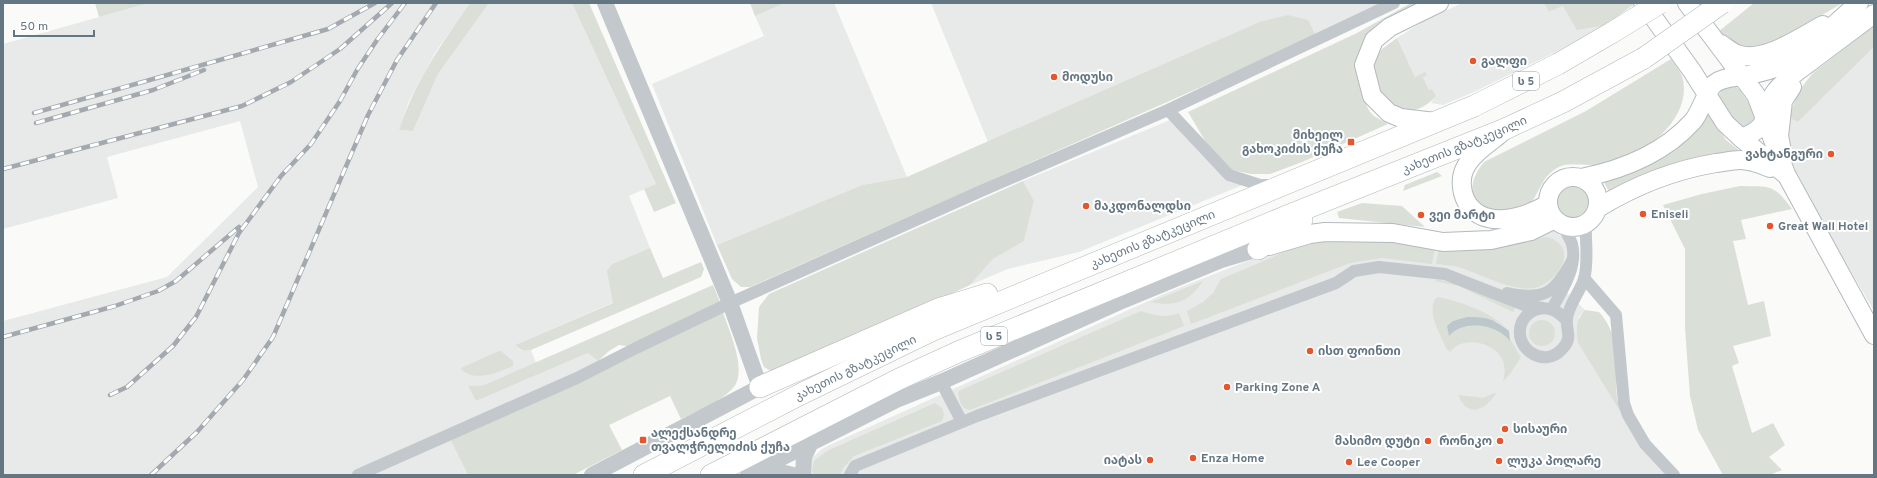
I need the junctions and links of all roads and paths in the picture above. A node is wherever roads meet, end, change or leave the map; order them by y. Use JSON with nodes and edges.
{"nodes":[{"id":1,"x":605,"y":3,"type":"edge"},
{"id":2,"x":1439,"y":3,"type":"edge"},
{"id":3,"x":1643,"y":3,"type":"edge"},
{"id":4,"x":1660,"y":3,"type":"edge"},
{"id":5,"x":1687,"y":3,"type":"edge"},
{"id":6,"x":1722,"y":3,"type":"edge"},
{"id":7,"x":1389,"y":6,"type":"edge"},
{"id":8,"x":1853,"y":8,"type":"edge"},
{"id":9,"x":1874,"y":14,"type":"edge"},
{"id":10,"x":1717,"y":42,"type":"junction"},
{"id":11,"x":1817,"y":57,"type":"junction"},
{"id":12,"x":1743,"y":76,"type":"junction"},
{"id":13,"x":1708,"y":95,"type":"junction"},
{"id":14,"x":1168,"y":110,"type":"junction"},
{"id":15,"x":1766,"y":120,"type":"junction"},
{"id":16,"x":1435,"y":122,"type":"junction"},
{"id":17,"x":1505,"y":129,"type":"junction"},
{"id":18,"x":1740,"y":138,"type":"junction"},
{"id":19,"x":1786,"y":174,"type":"junction"},
{"id":20,"x":1581,"y":178,"type":"junction"},
{"id":21,"x":1286,"y":184,"type":"junction"},
{"id":22,"x":1342,"y":195,"type":"junction"},
{"id":23,"x":1598,"y":208,"type":"junction"},
{"id":24,"x":1555,"y":216,"type":"junction"},
{"id":25,"x":1586,"y":224,"type":"junction"},
{"id":26,"x":1258,"y":249,"type":"junction"},
{"id":27,"x":1100,"y":259,"type":"junction"},
{"id":28,"x":1573,"y":259,"type":"junction"},
{"id":29,"x":1584,"y":278,"type":"junction"},
{"id":30,"x":1479,"y":287,"type":"junction"},
{"id":31,"x":1601,"y":299,"type":"junction"},
{"id":32,"x":730,"y":303,"type":"junction"},
{"id":33,"x":1572,"y":305,"type":"junction"},
{"id":34,"x":1548,"y":308,"type":"junction"},
{"id":35,"x":1567,"y":321,"type":"junction"},
{"id":36,"x":1874,"y":335,"type":"edge"},
{"id":37,"x":942,"y":382,"type":"junction"},
{"id":38,"x":760,"y":387,"type":"junction"},
{"id":39,"x":962,"y":422,"type":"junction"},
{"id":40,"x":811,"y":442,"type":"junction"},
{"id":41,"x":358,"y":475,"type":"edge"},
{"id":42,"x":592,"y":475,"type":"edge"},
{"id":43,"x":644,"y":475,"type":"edge"},
{"id":44,"x":710,"y":475,"type":"edge"},
{"id":45,"x":748,"y":475,"type":"edge"},
{"id":46,"x":793,"y":475,"type":"edge"},
{"id":47,"x":803,"y":475,"type":"edge"},
{"id":48,"x":850,"y":475,"type":"edge"},
{"id":49,"x":1674,"y":475,"type":"edge"}],
"edges":[{"from":1,"to":32,"type":"street"},
{"from":2,"to":16,"type":"main road"},
{"from":3,"to":13,"type":"main road"},
{"from":4,"to":16,"type":"highway","name":"კახეთის გზატკეცილი","number":"ს 5","bridge":true},
{"from":5,"to":10,"type":"main road"},
{"from":6,"to":17,"type":"highway","name":"კახეთის გზატკეცილი","number":"ს 5","bridge":true},
{"from":7,"to":14,"type":"street"},
{"from":8,"to":10,"type":"main road"},
{"from":8,"to":12,"type":"main road"},
{"from":9,"to":11,"type":"main road"},
{"from":10,"to":12,"type":"main road"},
{"from":11,"to":15,"type":"main road"},
{"from":11,"to":19,"type":"main road"},
{"from":12,"to":13,"type":"main road"},
{"from":12,"to":15,"type":"main road"},
{"from":13,"to":18,"type":"main road"},
{"from":13,"to":20,"type":"main road"},
{"from":14,"to":21,"type":"street"},
{"from":14,"to":32,"type":"street"},
{"from":15,"to":18,"type":"main road"},
{"from":15,"to":19,"type":"main road"},
{"from":16,"to":21,"type":"highway","name":"კახეთის გზატკეცილი","number":"ს 5"},
{"from":17,"to":22,"type":"highway","name":"კახეთის გზატკეცილი","number":"ს 5"},
{"from":17,"to":24,"type":"main road"},
{"from":18,"to":19,"type":"main road"},
{"from":19,"to":23,"type":"main road"},
{"from":19,"to":36,"type":"main road"},
{"from":20,"to":23,"type":"main road"},
{"from":20,"to":24,"type":"main road"},
{"from":21,"to":27,"type":"highway","name":"კახეთის გზატკეცილი","number":"ს 5"},
{"from":22,"to":26,"type":"highway"},
{"from":22,"to":44,"type":"highway","name":"კახეთის გზატკეცილი","number":"ს 5"},
{"from":23,"to":25,"type":"main road"},
{"from":24,"to":25,"type":"main road"},
{"from":24,"to":26,"type":"main road"},
{"from":24,"to":28,"type":"street"},
{"from":25,"to":29,"type":"street"},
{"from":26,"to":37,"type":"street"},
{"from":27,"to":38,"type":"highway"},
{"from":27,"to":43,"type":"highway","name":"კახეთის გზატკეცილი","number":"ს 5"},
{"from":28,"to":30,"type":"street"},
{"from":28,"to":34,"type":"street"},
{"from":29,"to":31,"type":"street"},
{"from":29,"to":33,"type":"street"},
{"from":30,"to":34,"type":"street"},
{"from":30,"to":39,"type":"street"},
{"from":31,"to":33,"type":"street"},
{"from":31,"to":49,"type":"street"},
{"from":32,"to":38,"type":"street"},
{"from":32,"to":41,"type":"street"},
{"from":33,"to":35,"type":"street"},
{"from":34,"to":35,"type":"street"},
{"from":34,"to":35,"type":"street"},
{"from":37,"to":39,"type":"street"},
{"from":37,"to":40,"type":"street"},
{"from":38,"to":42,"type":"street"},
{"from":39,"to":48,"type":"street"},
{"from":40,"to":45,"type":"street"},
{"from":40,"to":47,"type":"street"},
{"from":45,"to":46,"type":"street"}]}
